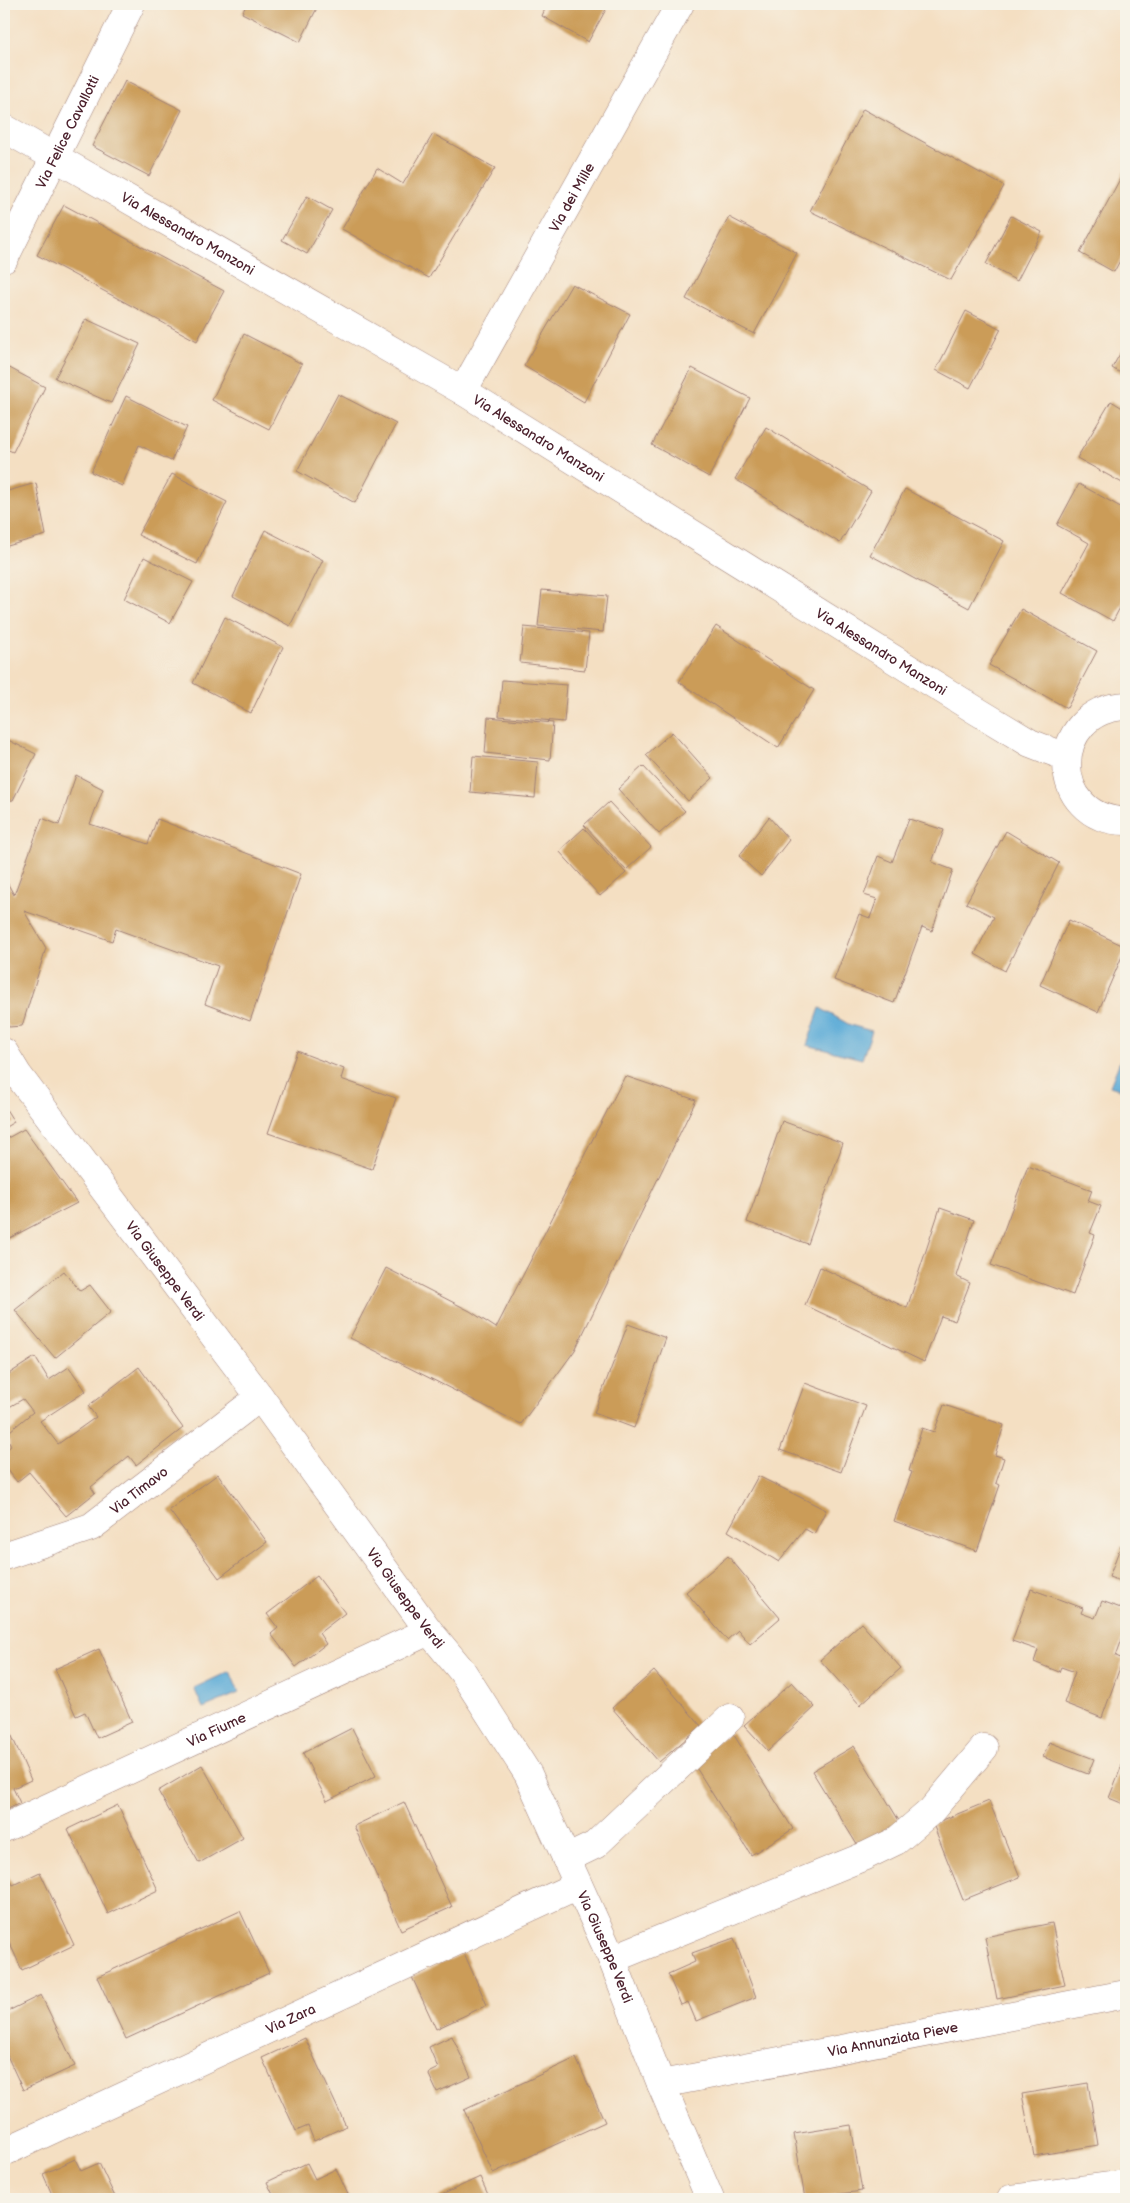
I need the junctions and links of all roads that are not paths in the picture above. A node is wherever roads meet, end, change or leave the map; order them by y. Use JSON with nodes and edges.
{"nodes":[{"id":1,"x":131,"y":4,"type":"edge"},
{"id":2,"x":680,"y":4,"type":"edge"},
{"id":3,"x":4,"y":128,"type":"edge"},
{"id":4,"x":55,"y":157,"type":"junction"},
{"id":5,"x":4,"y":259,"type":"edge"},
{"id":6,"x":463,"y":390,"type":"junction"},
{"id":7,"x":1123,"y":699,"type":"edge"},
{"id":8,"x":1066,"y":756,"type":"junction"},
{"id":9,"x":1126,"y":821,"type":"edge"},
{"id":10,"x":4,"y":1052,"type":"edge"},
{"id":11,"x":260,"y":1396,"type":"junction"},
{"id":12,"x":4,"y":1556,"type":"edge"},
{"id":13,"x":429,"y":1631,"type":"junction"},
{"id":14,"x":730,"y":1718,"type":"dead end"},
{"id":15,"x":984,"y":1748,"type":"dead end"},
{"id":16,"x":4,"y":1828,"type":"edge"},
{"id":17,"x":566,"y":1859,"type":"junction"},
{"id":18,"x":578,"y":1885,"type":"junction"},
{"id":19,"x":612,"y":1959,"type":"junction"},
{"id":20,"x":1123,"y":1988,"type":"edge"},
{"id":21,"x":660,"y":2084,"type":"junction"},
{"id":22,"x":4,"y":2152,"type":"edge"},
{"id":23,"x":1126,"y":2184,"type":"edge"},
{"id":24,"x":710,"y":2199,"type":"edge"},
{"id":25,"x":1011,"y":2199,"type":"edge"}],
"edges":[{"from":1,"to":4,"type":"street","name":"Via Felice Cavallotti"},
{"from":2,"to":6,"type":"street","name":"Via dei Mille"},
{"from":3,"to":4,"type":"street","name":"Via Alessandro Manzoni"},
{"from":4,"to":5,"type":"street","name":"Via Felice Cavallotti"},
{"from":4,"to":6,"type":"street","name":"Via Alessandro Manzoni"},
{"from":6,"to":8,"type":"street","name":"Via Alessandro Manzoni"},
{"from":7,"to":8,"type":"street"},
{"from":8,"to":9,"type":"street"},
{"from":10,"to":11,"type":"street","name":"Via Giuseppe Verdi"},
{"from":11,"to":12,"type":"street","name":"Via Timavo"},
{"from":11,"to":13,"type":"street","name":"Via Giuseppe Verdi"},
{"from":13,"to":16,"type":"street","name":"Via Fiume"},
{"from":13,"to":17,"type":"street","name":"Via Giuseppe Verdi"},
{"from":14,"to":17,"type":"street"},
{"from":15,"to":19,"type":"street"},
{"from":17,"to":18,"type":"street","name":"Via Giuseppe Verdi"},
{"from":18,"to":19,"type":"street","name":"Via Giuseppe Verdi"},
{"from":18,"to":22,"type":"street","name":"Via Zara"},
{"from":19,"to":21,"type":"street","name":"Via Giuseppe Verdi"},
{"from":20,"to":21,"type":"street","name":"Via Annunziata Pieve"},
{"from":21,"to":24,"type":"street","name":"Via Giuseppe Verdi"},
{"from":23,"to":25,"type":"street"}]}
